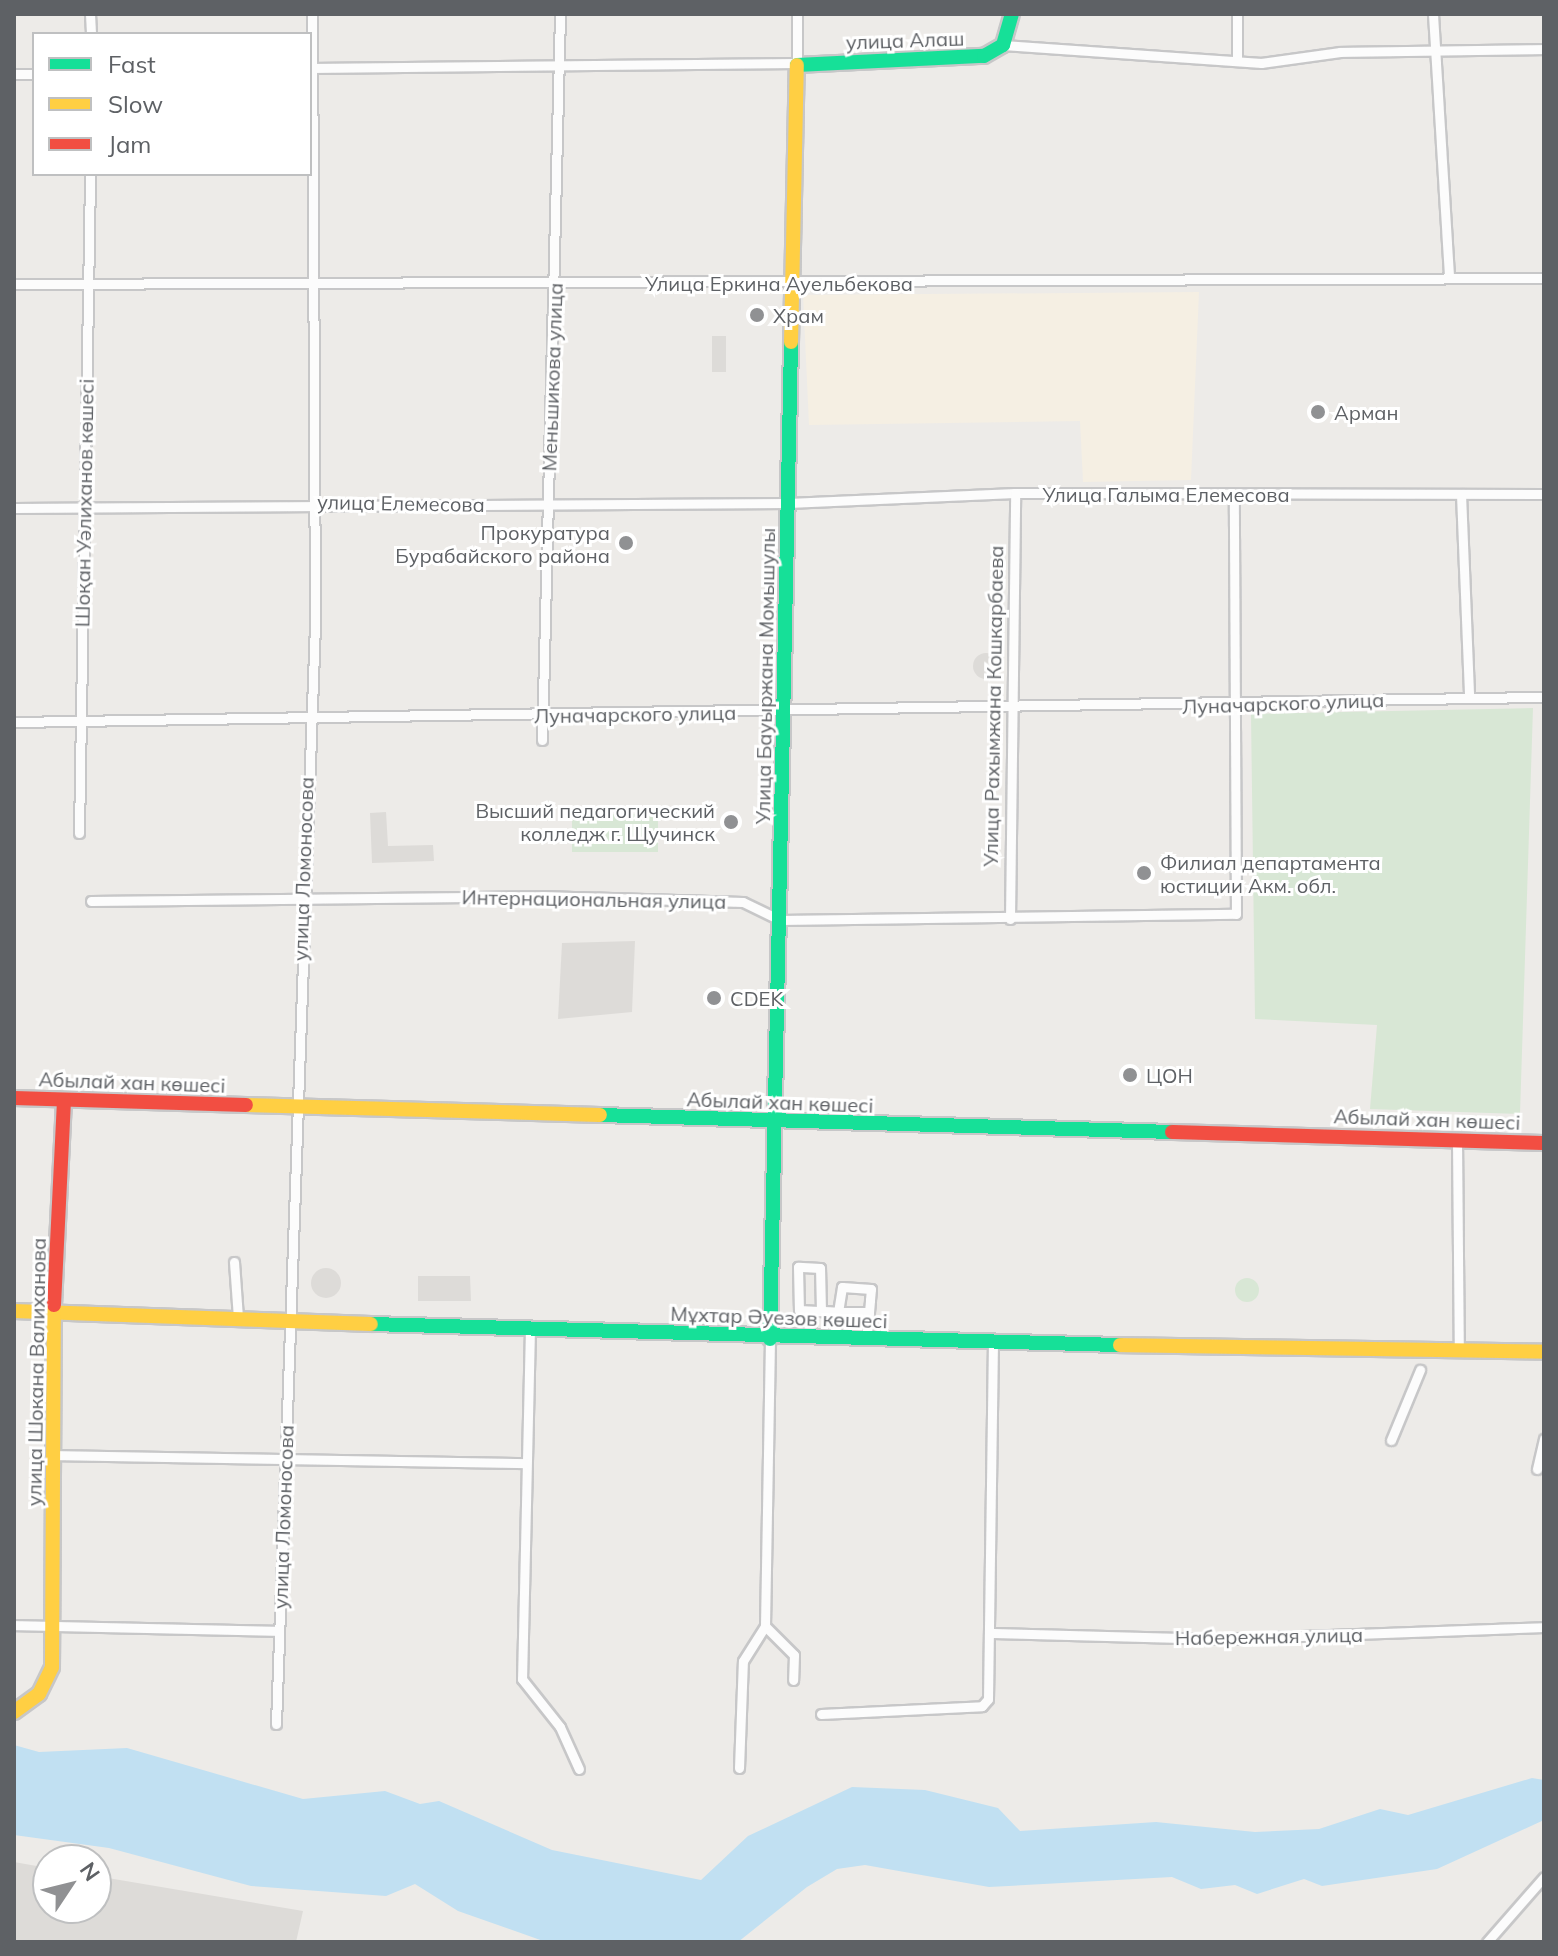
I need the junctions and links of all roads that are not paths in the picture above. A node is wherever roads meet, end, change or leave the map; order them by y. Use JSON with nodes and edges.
{"nodes":[{"id":1,"x":312,"y":14,"type":"edge"},
{"id":2,"x":560,"y":14,"type":"edge"},
{"id":3,"x":797,"y":14,"type":"edge"},
{"id":4,"x":1012,"y":14,"type":"edge"},
{"id":5,"x":1237,"y":14,"type":"edge"},
{"id":6,"x":1433,"y":14,"type":"edge"},
{"id":7,"x":1237,"y":41,"type":"junction"},
{"id":8,"x":1003,"y":45,"type":"junction"},
{"id":9,"x":1544,"y":49,"type":"edge"},
{"id":10,"x":1435,"y":51,"type":"junction"},
{"id":11,"x":1219,"y":54,"type":"junction"},
{"id":12,"x":1237,"y":59,"type":"junction"},
{"id":13,"x":797,"y":63,"type":"junction"},
{"id":14,"x":558,"y":65,"type":"junction"},
{"id":15,"x":312,"y":68,"type":"edge"},
{"id":16,"x":90,"y":176,"type":"edge"},
{"id":17,"x":1449,"y":278,"type":"junction"},
{"id":18,"x":1544,"y":278,"type":"edge"},
{"id":19,"x":793,"y":281,"type":"junction"},
{"id":20,"x":14,"y":284,"type":"edge"},
{"id":21,"x":555,"y":284,"type":"junction"},
{"id":22,"x":87,"y":286,"type":"junction"},
{"id":23,"x":317,"y":286,"type":"junction"},
{"id":24,"x":1015,"y":493,"type":"junction"},
{"id":25,"x":1234,"y":494,"type":"junction"},
{"id":26,"x":1461,"y":494,"type":"junction"},
{"id":27,"x":1544,"y":494,"type":"edge"},
{"id":28,"x":313,"y":502,"type":"junction"},
{"id":29,"x":788,"y":503,"type":"junction"},
{"id":30,"x":548,"y":505,"type":"junction"},
{"id":31,"x":14,"y":508,"type":"edge"},
{"id":32,"x":86,"y":508,"type":"junction"},
{"id":33,"x":1469,"y":695,"type":"junction"},
{"id":34,"x":1544,"y":697,"type":"edge"},
{"id":35,"x":1239,"y":707,"type":"junction"},
{"id":36,"x":1013,"y":710,"type":"junction"},
{"id":37,"x":785,"y":712,"type":"junction"},
{"id":38,"x":543,"y":716,"type":"junction"},
{"id":39,"x":310,"y":720,"type":"junction"},
{"id":40,"x":78,"y":721,"type":"junction"},
{"id":41,"x":14,"y":722,"type":"edge"},
{"id":42,"x":542,"y":740,"type":"dead end"},
{"id":43,"x":79,"y":833,"type":"dead end"},
{"id":44,"x":300,"y":899,"type":"junction"},
{"id":45,"x":91,"y":901,"type":"dead end"},
{"id":46,"x":1010,"y":919,"type":"junction"},
{"id":47,"x":780,"y":920,"type":"junction"},
{"id":48,"x":14,"y":1098,"type":"edge"},
{"id":49,"x":64,"y":1100,"type":"junction"},
{"id":50,"x":296,"y":1107,"type":"junction"},
{"id":51,"x":775,"y":1121,"type":"junction"},
{"id":52,"x":1457,"y":1140,"type":"junction"},
{"id":53,"x":1544,"y":1143,"type":"edge"},
{"id":54,"x":234,"y":1262,"type":"dead end"},
{"id":55,"x":14,"y":1311,"type":"edge"},
{"id":56,"x":821,"y":1311,"type":"junction"},
{"id":57,"x":54,"y":1312,"type":"junction"},
{"id":58,"x":838,"y":1312,"type":"junction"},
{"id":59,"x":869,"y":1312,"type":"junction"},
{"id":60,"x":238,"y":1318,"type":"junction"},
{"id":61,"x":288,"y":1319,"type":"junction"},
{"id":62,"x":530,"y":1328,"type":"junction"},
{"id":63,"x":770,"y":1339,"type":"junction"},
{"id":64,"x":834,"y":1339,"type":"junction"},
{"id":65,"x":866,"y":1340,"type":"junction"},
{"id":66,"x":993,"y":1342,"type":"junction"},
{"id":67,"x":1459,"y":1350,"type":"junction"},
{"id":68,"x":1544,"y":1352,"type":"edge"},
{"id":69,"x":1420,"y":1370,"type":"dead end"},
{"id":70,"x":1544,"y":1439,"type":"edge"},
{"id":71,"x":1391,"y":1440,"type":"dead end"},
{"id":72,"x":53,"y":1455,"type":"junction"},
{"id":73,"x":286,"y":1462,"type":"junction"},
{"id":74,"x":526,"y":1463,"type":"junction"},
{"id":75,"x":1537,"y":1469,"type":"dead end"},
{"id":76,"x":14,"y":1625,"type":"edge"},
{"id":77,"x":765,"y":1626,"type":"junction"},
{"id":78,"x":54,"y":1627,"type":"junction"},
{"id":79,"x":1544,"y":1627,"type":"edge"},
{"id":80,"x":279,"y":1631,"type":"junction"},
{"id":81,"x":993,"y":1633,"type":"junction"},
{"id":82,"x":793,"y":1680,"type":"dead end"},
{"id":83,"x":14,"y":1712,"type":"edge"},
{"id":84,"x":821,"y":1714,"type":"dead end"},
{"id":85,"x":276,"y":1724,"type":"dead end"},
{"id":86,"x":739,"y":1768,"type":"dead end"},
{"id":87,"x":579,"y":1769,"type":"dead end"},
{"id":88,"x":1544,"y":1877,"type":"edge"},
{"id":89,"x":1487,"y":1942,"type":"edge"}],
"edges":[{"from":1,"to":15,"type":"street","name":"улица Ломоносова"},
{"from":2,"to":14,"type":"street","name":"Меньшикова улица"},
{"from":3,"to":13,"type":"street","name":"Улица Бауыржана Момышулы"},
{"from":4,"to":8,"type":"street"},
{"from":5,"to":7,"type":"street"},
{"from":6,"to":10,"type":"street"},
{"from":7,"to":11,"type":"street"},
{"from":7,"to":12,"type":"street"},
{"from":8,"to":11,"type":"street","name":"улица Алаш"},
{"from":8,"to":13,"type":"street","name":"улица Алаш"},
{"from":9,"to":10,"type":"street","name":"улица Алаш"},
{"from":10,"to":12,"type":"street","name":"улица Алаш"},
{"from":10,"to":17,"type":"street"},
{"from":11,"to":12,"type":"street","name":"улица Алаш"},
{"from":13,"to":14,"type":"street","name":"улица Алаш"},
{"from":13,"to":19,"type":"street","name":"Улица Бауыржана Момышулы"},
{"from":14,"to":15,"type":"street","name":"улица Алаш"},
{"from":14,"to":21,"type":"street","name":"Меньшикова улица"},
{"from":15,"to":23,"type":"street","name":"улица Ломоносова"},
{"from":16,"to":22,"type":"street","name":"Шоқан Уәлиханов көшесі"},
{"from":17,"to":18,"type":"street","name":"Улица Еркина Ауельбекова"},
{"from":17,"to":19,"type":"street","name":"Улица Еркина Ауельбекова"},
{"from":19,"to":21,"type":"street","name":"Улица Еркина Ауельбекова"},
{"from":19,"to":29,"type":"street","name":"Улица Бауыржана Момышулы"},
{"from":20,"to":22,"type":"street","name":"Улица Еркина Ауельбекова"},
{"from":21,"to":23,"type":"street","name":"Улица Еркина Ауельбекова"},
{"from":21,"to":30,"type":"street","name":"Меньшикова улица"},
{"from":22,"to":23,"type":"street","name":"Улица Еркина Ауельбекова"},
{"from":22,"to":32,"type":"street","name":"Шоқан Уәлиханов көшесі"},
{"from":23,"to":28,"type":"street","name":"улица Ломоносова"},
{"from":24,"to":25,"type":"street","name":"Улица Галыма Елемесова"},
{"from":24,"to":29,"type":"street","name":"Улица Галыма Елемесова"},
{"from":24,"to":36,"type":"street","name":"Улица Рахымжана Кошкарбаева"},
{"from":25,"to":26,"type":"street","name":"Улица Галыма Елемесова"},
{"from":25,"to":35,"type":"street"},
{"from":26,"to":27,"type":"street","name":"Улица Галыма Елемесова"},
{"from":26,"to":33,"type":"street"},
{"from":28,"to":30,"type":"street","name":"улица Елемесова"},
{"from":28,"to":32,"type":"street","name":"улица Елемесова"},
{"from":28,"to":39,"type":"street","name":"улица Ломоносова"},
{"from":29,"to":30,"type":"street","name":"улица Елемесова"},
{"from":29,"to":37,"type":"street","name":"Улица Бауыржана Момышулы"},
{"from":30,"to":38,"type":"street","name":"Меньшикова улица"},
{"from":31,"to":32,"type":"street","name":"улица Елемесова"},
{"from":32,"to":40,"type":"street","name":"Шоқан Уәлиханов көшесі"},
{"from":33,"to":34,"type":"street","name":"Луначарского улица"},
{"from":33,"to":35,"type":"street","name":"Луначарского улица"},
{"from":35,"to":36,"type":"street","name":"Луначарского улица"},
{"from":35,"to":46,"type":"street","name":"Интернациональная улица"},
{"from":36,"to":37,"type":"street","name":"Луначарского улица"},
{"from":36,"to":46,"type":"street","name":"Улица Рахымжана Кошкарбаева"},
{"from":37,"to":38,"type":"street","name":"Луначарского улица"},
{"from":37,"to":47,"type":"street","name":"Улица Бауыржана Момышулы"},
{"from":38,"to":39,"type":"street","name":"Луначарского улица"},
{"from":38,"to":42,"type":"street","name":"Меньшикова улица"},
{"from":39,"to":40,"type":"street","name":"Луначарского улица"},
{"from":39,"to":44,"type":"street","name":"улица Ломоносова"},
{"from":40,"to":41,"type":"street","name":"Луначарского улица"},
{"from":40,"to":43,"type":"street","name":"Шоқан Уәлиханов көшесі"},
{"from":44,"to":45,"type":"street","name":"Интернациональная улица"},
{"from":44,"to":47,"type":"street","name":"Интернациональная улица"},
{"from":44,"to":50,"type":"street","name":"улица Ломоносова"},
{"from":46,"to":47,"type":"street","name":"Интернациональная улица"},
{"from":47,"to":51,"type":"street","name":"Улица Бауыржана Момышулы"},
{"from":48,"to":49,"type":"street","name":"Абылай хан көшесі"},
{"from":49,"to":50,"type":"street","name":"Абылай хан көшесі"},
{"from":49,"to":57,"type":"street","name":"улица Шокана Валиханова"},
{"from":50,"to":51,"type":"street","name":"Абылай хан көшесі"},
{"from":50,"to":61,"type":"street","name":"улица Ломоносова"},
{"from":51,"to":52,"type":"street","name":"Абылай хан көшесі"},
{"from":51,"to":63,"type":"street","name":"Улица Бауыржана Момышулы"},
{"from":52,"to":53,"type":"street","name":"Абылай хан көшесі"},
{"from":52,"to":67,"type":"street"},
{"from":54,"to":60,"type":"street"},
{"from":55,"to":57,"type":"street","name":"Мұхтар Әуезов көшесі"},
{"from":56,"to":56,"type":"street"},
{"from":56,"to":58,"type":"street"},
{"from":57,"to":60,"type":"street","name":"Мұхтар Әуезов көшесі"},
{"from":57,"to":72,"type":"street","name":"улица Шокана Валиханова"},
{"from":58,"to":59,"type":"street"},
{"from":58,"to":59,"type":"street"},
{"from":58,"to":64,"type":"street"},
{"from":59,"to":65,"type":"street"},
{"from":60,"to":61,"type":"street","name":"Мұхтар Әуезов көшесі"},
{"from":61,"to":62,"type":"street","name":"Мұхтар Әуезов көшесі"},
{"from":61,"to":73,"type":"street","name":"улица Ломоносова"},
{"from":62,"to":63,"type":"street","name":"Мұхтар Әуезов көшесі"},
{"from":62,"to":74,"type":"street"},
{"from":63,"to":64,"type":"street","name":"Мұхтар Әуезов көшесі"},
{"from":63,"to":77,"type":"street"},
{"from":64,"to":65,"type":"street","name":"Мұхтар Әуезов көшесі"},
{"from":65,"to":66,"type":"street","name":"Мұхтар Әуезов көшесі"},
{"from":66,"to":67,"type":"street","name":"Мұхтар Әуезов көшесі"},
{"from":66,"to":81,"type":"street"},
{"from":67,"to":68,"type":"street","name":"Мұхтар Әуезов көшесі"},
{"from":69,"to":71,"type":"street"},
{"from":70,"to":75,"type":"street"},
{"from":72,"to":73,"type":"street"},
{"from":72,"to":78,"type":"street","name":"улица Шокана Валиханова"},
{"from":73,"to":74,"type":"street"},
{"from":73,"to":80,"type":"street","name":"улица Ломоносова"},
{"from":74,"to":87,"type":"street"},
{"from":76,"to":78,"type":"street"},
{"from":77,"to":82,"type":"street"},
{"from":77,"to":86,"type":"street"},
{"from":78,"to":80,"type":"street"},
{"from":78,"to":83,"type":"street","name":"улица Шокана Валиханова"},
{"from":79,"to":81,"type":"street","name":"Набережная улица"},
{"from":80,"to":85,"type":"street","name":"улица Ломоносова"},
{"from":81,"to":84,"type":"street"},
{"from":88,"to":89,"type":"street"}]}
